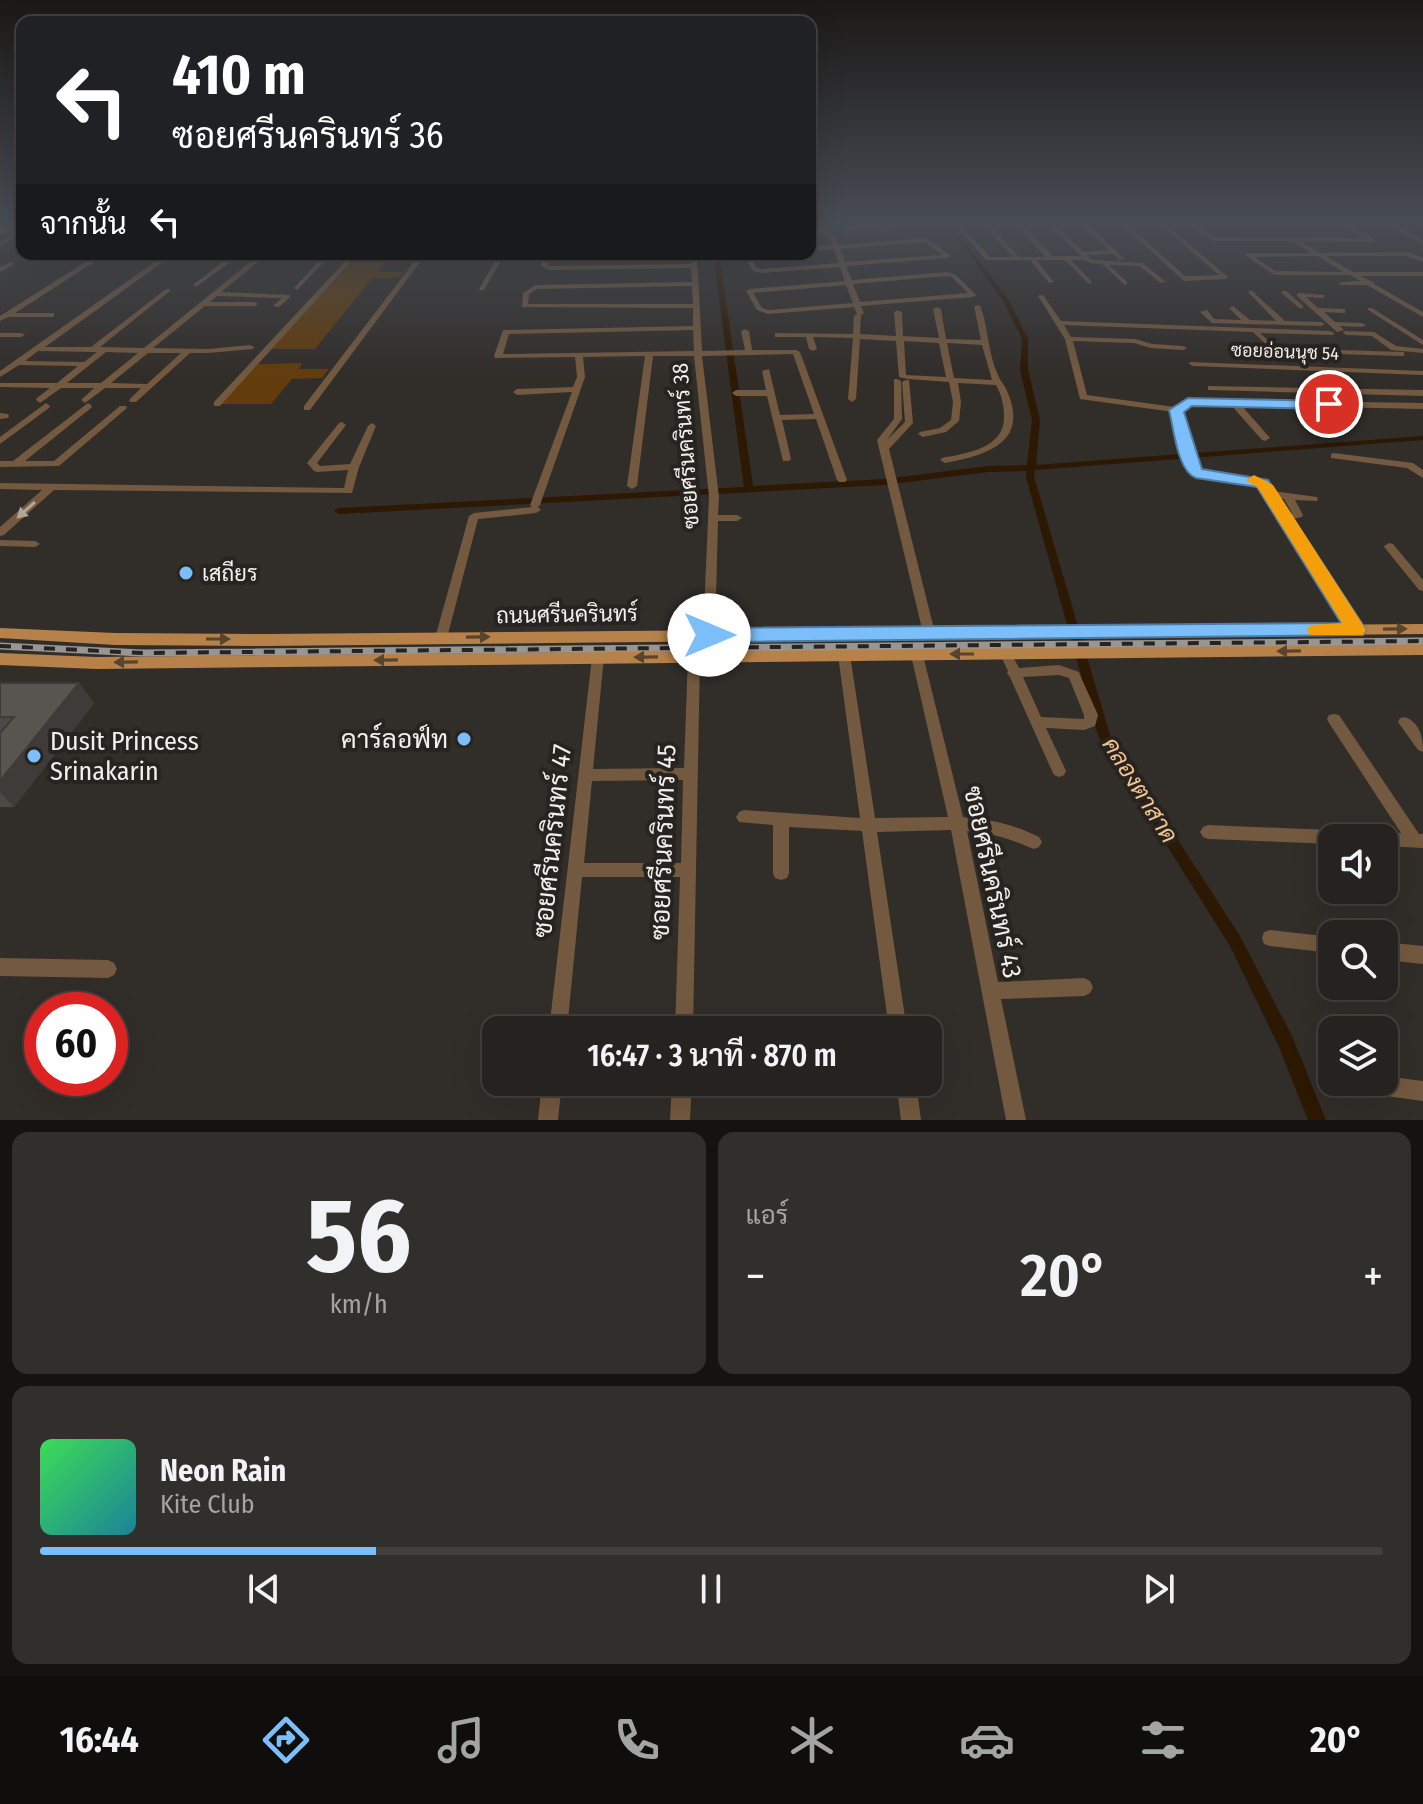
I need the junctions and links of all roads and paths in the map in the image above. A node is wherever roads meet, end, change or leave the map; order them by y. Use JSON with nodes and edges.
{"nodes":[{"id":1,"x":72,"y":273,"type":"edge"},
{"id":2,"x":143,"y":273,"type":"edge"},
{"id":3,"x":211,"y":273,"type":"edge"},
{"id":4,"x":241,"y":273,"type":"edge"},
{"id":5,"x":311,"y":273,"type":"edge"},
{"id":6,"x":337,"y":273,"type":"edge"},
{"id":7,"x":408,"y":273,"type":"edge"},
{"id":8,"x":491,"y":273,"type":"edge"},
{"id":9,"x":695,"y":273,"type":"edge"},
{"id":10,"x":846,"y":273,"type":"edge"},
{"id":11,"x":1044,"y":273,"type":"edge"},
{"id":12,"x":1081,"y":273,"type":"edge"},
{"id":13,"x":1115,"y":273,"type":"edge"},
{"id":14,"x":1152,"y":273,"type":"edge"},
{"id":15,"x":1178,"y":273,"type":"edge"},
{"id":16,"x":1221,"y":273,"type":"edge"},
{"id":17,"x":1296,"y":273,"type":"edge"},
{"id":18,"x":1355,"y":274,"type":"junction"},
{"id":19,"x":1423,"y":274,"type":"edge"},
{"id":20,"x":1051,"y":282,"type":"dead end"},
{"id":21,"x":1089,"y":282,"type":"dead end"},
{"id":22,"x":1163,"y":282,"type":"dead end"},
{"id":23,"x":850,"y":283,"type":"junction"},
{"id":24,"x":1125,"y":283,"type":"dead end"},
{"id":25,"x":1371,"y":283,"type":"junction"},
{"id":26,"x":696,"y":284,"type":"junction"},
{"id":27,"x":1342,"y":284,"type":"dead end"},
{"id":28,"x":196,"y":285,"type":"dead end"},
{"id":29,"x":297,"y":288,"type":"dead end"},
{"id":30,"x":482,"y":289,"type":"dead end"},
{"id":31,"x":168,"y":290,"type":"dead end"},
{"id":32,"x":1251,"y":292,"type":"dead end"},
{"id":33,"x":1284,"y":292,"type":"dead end"},
{"id":34,"x":216,"y":294,"type":"junction"},
{"id":35,"x":1041,"y":296,"type":"dead end"},
{"id":36,"x":1322,"y":296,"type":"dead end"},
{"id":37,"x":205,"y":304,"type":"junction"},
{"id":38,"x":255,"y":304,"type":"dead end"},
{"id":39,"x":277,"y":306,"type":"dead end"},
{"id":40,"x":697,"y":306,"type":"junction"},
{"id":41,"x":978,"y":306,"type":"dead end"},
{"id":42,"x":1233,"y":308,"type":"dead end"},
{"id":43,"x":937,"y":309,"type":"dead end"},
{"id":44,"x":1370,"y":309,"type":"dead end"},
{"id":45,"x":1316,"y":310,"type":"junction"},
{"id":46,"x":858,"y":311,"type":"junction"},
{"id":47,"x":1342,"y":311,"type":"dead end"},
{"id":48,"x":898,"y":312,"type":"dead end"},
{"id":49,"x":1204,"y":312,"type":"dead end"},
{"id":50,"x":51,"y":315,"type":"dead end"},
{"id":51,"x":1423,"y":315,"type":"edge"},
{"id":52,"x":4,"y":317,"type":"edge"},
{"id":53,"x":1248,"y":322,"type":"junction"},
{"id":54,"x":1059,"y":323,"type":"junction"},
{"id":55,"x":1283,"y":323,"type":"junction"},
{"id":56,"x":1321,"y":324,"type":"junction"},
{"id":57,"x":1362,"y":325,"type":"dead end"},
{"id":58,"x":698,"y":328,"type":"junction"},
{"id":59,"x":745,"y":331,"type":"dead end"},
{"id":60,"x":1335,"y":331,"type":"junction"},
{"id":61,"x":1256,"y":333,"type":"dead end"},
{"id":62,"x":1293,"y":334,"type":"dead end"},
{"id":63,"x":0,"y":335,"type":"edge"},
{"id":64,"x":21,"y":335,"type":"dead end"},
{"id":65,"x":778,"y":335,"type":"dead end"},
{"id":66,"x":809,"y":335,"type":"junction"},
{"id":67,"x":856,"y":336,"type":"junction"},
{"id":68,"x":900,"y":338,"type":"junction"},
{"id":69,"x":1069,"y":339,"type":"junction"},
{"id":70,"x":943,"y":341,"type":"junction"},
{"id":71,"x":987,"y":343,"type":"junction"},
{"id":72,"x":1423,"y":343,"type":"edge"},
{"id":73,"x":250,"y":347,"type":"dead end"},
{"id":74,"x":1183,"y":348,"type":"dead end"},
{"id":75,"x":36,"y":349,"type":"junction"},
{"id":76,"x":813,"y":349,"type":"dead end"},
{"id":77,"x":92,"y":350,"type":"junction"},
{"id":78,"x":104,"y":350,"type":"junction"},
{"id":79,"x":149,"y":351,"type":"junction"},
{"id":80,"x":188,"y":351,"type":"junction"},
{"id":81,"x":1312,"y":351,"type":"junction"},
{"id":82,"x":1423,"y":351,"type":"edge"},
{"id":83,"x":1350,"y":352,"type":"junction"},
{"id":84,"x":749,"y":353,"type":"junction"},
{"id":85,"x":698,"y":354,"type":"junction"},
{"id":86,"x":1401,"y":354,"type":"dead end"},
{"id":87,"x":649,"y":355,"type":"junction"},
{"id":88,"x":579,"y":356,"type":"junction"},
{"id":89,"x":17,"y":363,"type":"junction"},
{"id":90,"x":86,"y":364,"type":"junction"},
{"id":91,"x":1193,"y":364,"type":"dead end"},
{"id":92,"x":766,"y":371,"type":"dead end"},
{"id":93,"x":1423,"y":373,"type":"edge"},
{"id":94,"x":0,"y":375,"type":"edge"},
{"id":95,"x":903,"y":378,"type":"junction"},
{"id":96,"x":951,"y":380,"type":"junction"},
{"id":97,"x":997,"y":383,"type":"junction"},
{"id":98,"x":0,"y":385,"type":"edge"},
{"id":99,"x":57,"y":386,"type":"junction"},
{"id":100,"x":148,"y":386,"type":"junction"},
{"id":101,"x":103,"y":387,"type":"junction"},
{"id":102,"x":1211,"y":388,"type":"dead end"},
{"id":103,"x":576,"y":389,"type":"junction"},
{"id":104,"x":517,"y":392,"type":"dead end"},
{"id":105,"x":736,"y":393,"type":"dead end"},
{"id":106,"x":771,"y":393,"type":"junction"},
{"id":107,"x":1423,"y":393,"type":"edge"},
{"id":108,"x":852,"y":399,"type":"dead end"},
{"id":109,"x":133,"y":400,"type":"dead end"},
{"id":110,"x":1234,"y":403,"type":"junction"},
{"id":111,"x":217,"y":404,"type":"dead end"},
{"id":112,"x":1423,"y":406,"type":"edge"},
{"id":113,"x":123,"y":408,"type":"dead end"},
{"id":114,"x":307,"y":408,"type":"dead end"},
{"id":115,"x":1177,"y":410,"type":"junction"},
{"id":116,"x":819,"y":416,"type":"junction"},
{"id":117,"x":776,"y":418,"type":"junction"},
{"id":118,"x":342,"y":425,"type":"dead end"},
{"id":119,"x":372,"y":426,"type":"dead end"},
{"id":120,"x":923,"y":434,"type":"dead end"},
{"id":121,"x":1265,"y":438,"type":"dead end"},
{"id":122,"x":0,"y":441,"type":"edge"},
{"id":123,"x":1334,"y":456,"type":"dead end"},
{"id":124,"x":786,"y":459,"type":"dead end"},
{"id":125,"x":945,"y":460,"type":"dead end"},
{"id":126,"x":0,"y":464,"type":"edge"},
{"id":127,"x":14,"y":465,"type":"junction"},
{"id":128,"x":354,"y":467,"type":"junction"},
{"id":129,"x":1423,"y":475,"type":"edge"},
{"id":130,"x":842,"y":480,"type":"dead end"},
{"id":131,"x":0,"y":486,"type":"edge"},
{"id":132,"x":632,"y":486,"type":"dead end"},
{"id":133,"x":51,"y":487,"type":"junction"},
{"id":134,"x":1270,"y":494,"type":"junction"},
{"id":135,"x":1288,"y":496,"type":"junction"},
{"id":136,"x":1313,"y":499,"type":"dead end"},
{"id":137,"x":1285,"y":517,"type":"junction"},
{"id":138,"x":713,"y":518,"type":"junction"},
{"id":139,"x":737,"y":518,"type":"dead end"},
{"id":140,"x":0,"y":533,"type":"edge"},
{"id":141,"x":0,"y":543,"type":"edge"},
{"id":142,"x":35,"y":544,"type":"dead end"},
{"id":143,"x":1389,"y":546,"type":"dead end"},
{"id":144,"x":1423,"y":587,"type":"edge"},
{"id":145,"x":1423,"y":629,"type":"edge"},
{"id":146,"x":1356,"y":630,"type":"junction"},
{"id":147,"x":0,"y":633,"type":"edge"},
{"id":148,"x":929,"y":633,"type":"junction"},
{"id":149,"x":709,"y":635,"type":"junction"},
{"id":150,"x":441,"y":638,"type":"junction"},
{"id":151,"x":1423,"y":649,"type":"edge"},
{"id":152,"x":1006,"y":654,"type":"junction"},
{"id":153,"x":844,"y":655,"type":"junction"},
{"id":154,"x":917,"y":655,"type":"junction"},
{"id":155,"x":694,"y":656,"type":"junction"},
{"id":156,"x":598,"y":657,"type":"junction"},
{"id":157,"x":0,"y":659,"type":"edge"},
{"id":158,"x":1013,"y":673,"type":"junction"},
{"id":159,"x":1334,"y":719,"type":"dead end"},
{"id":160,"x":1036,"y":722,"type":"junction"},
{"id":161,"x":1405,"y":722,"type":"dead end"},
{"id":162,"x":1423,"y":746,"type":"edge"},
{"id":163,"x":1059,"y":771,"type":"dead end"},
{"id":164,"x":691,"y":774,"type":"junction"},
{"id":165,"x":586,"y":775,"type":"junction"},
{"id":166,"x":744,"y":817,"type":"dead end"},
{"id":167,"x":781,"y":819,"type":"junction"},
{"id":168,"x":870,"y":825,"type":"junction"},
{"id":169,"x":958,"y":826,"type":"junction"},
{"id":170,"x":1208,"y":832,"type":"dead end"},
{"id":171,"x":1318,"y":837,"type":"edge"},
{"id":172,"x":1398,"y":840,"type":"edge"},
{"id":173,"x":1419,"y":841,"type":"edge"},
{"id":174,"x":1034,"y":842,"type":"dead end"},
{"id":175,"x":576,"y":870,"type":"junction"},
{"id":176,"x":688,"y":870,"type":"junction"},
{"id":177,"x":781,"y":873,"type":"dead end"},
{"id":178,"x":1270,"y":938,"type":"dead end"},
{"id":179,"x":1318,"y":943,"type":"edge"},
{"id":180,"x":1398,"y":952,"type":"edge"},
{"id":181,"x":1423,"y":955,"type":"edge"},
{"id":182,"x":0,"y":967,"type":"edge"},
{"id":183,"x":108,"y":969,"type":"dead end"},
{"id":184,"x":1084,"y":987,"type":"dead end"},
{"id":185,"x":991,"y":991,"type":"junction"},
{"id":186,"x":560,"y":1016,"type":"edge"},
{"id":187,"x":684,"y":1016,"type":"edge"},
{"id":188,"x":896,"y":1016,"type":"edge"},
{"id":189,"x":1398,"y":1088,"type":"edge"},
{"id":190,"x":1423,"y":1091,"type":"edge"},
{"id":191,"x":551,"y":1096,"type":"edge"},
{"id":192,"x":681,"y":1096,"type":"edge"},
{"id":193,"x":908,"y":1096,"type":"edge"},
{"id":194,"x":548,"y":1120,"type":"edge"},
{"id":195,"x":680,"y":1120,"type":"edge"},
{"id":196,"x":911,"y":1120,"type":"edge"},
{"id":197,"x":1016,"y":1120,"type":"edge"}],
"edges":[{"from":1,"to":52,"type":"street"},
{"from":2,"to":75,"type":"street"},
{"from":3,"to":28,"type":"street"},
{"from":4,"to":34,"type":"street"},
{"from":5,"to":29,"type":"street"},
{"from":6,"to":111,"type":"street"},
{"from":7,"to":114,"type":"street"},
{"from":8,"to":30,"type":"street"},
{"from":9,"to":26,"type":"street","name":"ซอยศรีนครินทร์ 38"},
{"from":10,"to":23,"type":"street"},
{"from":11,"to":20,"type":"street"},
{"from":12,"to":21,"type":"street"},
{"from":13,"to":24,"type":"street"},
{"from":14,"to":22,"type":"street"},
{"from":15,"to":16,"type":"street"},
{"from":17,"to":18,"type":"street"},
{"from":18,"to":19,"type":"street"},
{"from":18,"to":25,"type":"street"},
{"from":23,"to":46,"type":"street"},
{"from":23,"to":46,"type":"street"},
{"from":23,"to":46,"type":"street"},
{"from":25,"to":27,"type":"street"},
{"from":25,"to":51,"type":"street"},
{"from":26,"to":40,"type":"street","name":"ซอยศรีนครินทร์ 38"},
{"from":26,"to":40,"type":"street"},
{"from":31,"to":77,"type":"street"},
{"from":32,"to":55,"type":"street"},
{"from":33,"to":56,"type":"street"},
{"from":34,"to":37,"type":"street"},
{"from":34,"to":39,"type":"street"},
{"from":35,"to":54,"type":"street"},
{"from":36,"to":45,"type":"street"},
{"from":37,"to":38,"type":"street"},
{"from":37,"to":79,"type":"street"},
{"from":40,"to":58,"type":"street","name":"ซอยศรีนครินทร์ 38"},
{"from":41,"to":71,"type":"street"},
{"from":42,"to":53,"type":"street"},
{"from":43,"to":70,"type":"street"},
{"from":44,"to":72,"type":"street"},
{"from":45,"to":47,"type":"street"},
{"from":45,"to":60,"type":"street"},
{"from":46,"to":67,"type":"street"},
{"from":48,"to":68,"type":"street"},
{"from":49,"to":53,"type":"street"},
{"from":50,"to":52,"type":"street"},
{"from":53,"to":55,"type":"street"},
{"from":54,"to":60,"type":"street"},
{"from":54,"to":69,"type":"street"},
{"from":55,"to":56,"type":"street"},
{"from":56,"to":60,"type":"street"},
{"from":57,"to":60,"type":"street"},
{"from":58,"to":85,"type":"street","name":"ซอยศรีนครินทร์ 38"},
{"from":58,"to":88,"type":"street"},
{"from":59,"to":84,"type":"street"},
{"from":60,"to":82,"type":"street"},
{"from":60,"to":83,"type":"street"},
{"from":61,"to":81,"type":"street"},
{"from":62,"to":81,"type":"street"},
{"from":63,"to":64,"type":"street"},
{"from":65,"to":66,"type":"street"},
{"from":66,"to":67,"type":"street"},
{"from":66,"to":76,"type":"street"},
{"from":67,"to":68,"type":"street"},
{"from":67,"to":108,"type":"street"},
{"from":68,"to":70,"type":"street"},
{"from":68,"to":95,"type":"street"},
{"from":69,"to":74,"type":"street"},
{"from":69,"to":115,"type":"street"},
{"from":70,"to":71,"type":"street"},
{"from":70,"to":96,"type":"street"},
{"from":71,"to":97,"type":"street"},
{"from":73,"to":80,"type":"street"},
{"from":75,"to":77,"type":"street"},
{"from":75,"to":89,"type":"street"},
{"from":77,"to":78,"type":"street"},
{"from":78,"to":79,"type":"street"},
{"from":78,"to":90,"type":"street"},
{"from":79,"to":80,"type":"street"},
{"from":79,"to":101,"type":"street"},
{"from":80,"to":100,"type":"street"},
{"from":81,"to":83,"type":"street"},
{"from":83,"to":86,"type":"street"},
{"from":84,"to":85,"type":"street"},
{"from":84,"to":116,"type":"street"},
{"from":85,"to":87,"type":"street"},
{"from":85,"to":138,"type":"street","name":"ซอยศรีนครินทร์ 38"},
{"from":87,"to":88,"type":"street"},
{"from":87,"to":132,"type":"street"},
{"from":88,"to":103,"type":"street"},
{"from":89,"to":90,"type":"street"},
{"from":89,"to":94,"type":"street"},
{"from":90,"to":99,"type":"street"},
{"from":91,"to":93,"type":"street","name":"ซอยอ่อนนุช 54"},
{"from":92,"to":106,"type":"street"},
{"from":95,"to":96,"type":"street"},
{"from":95,"to":148,"type":"street"},
{"from":96,"to":97,"type":"street"},
{"from":96,"to":120,"type":"street"},
{"from":97,"to":125,"type":"street"},
{"from":98,"to":99,"type":"street"},
{"from":99,"to":101,"type":"street"},
{"from":99,"to":122,"type":"street"},
{"from":100,"to":101,"type":"street"},
{"from":100,"to":109,"type":"street"},
{"from":101,"to":127,"type":"street"},
{"from":102,"to":107,"type":"street","name":"ซอยอ่อนนุช 54"},
{"from":103,"to":104,"type":"street"},
{"from":103,"to":150,"type":"street"},
{"from":105,"to":106,"type":"street"},
{"from":106,"to":117,"type":"street"},
{"from":110,"to":112,"type":"street"},
{"from":110,"to":115,"type":"street"},
{"from":110,"to":121,"type":"street"},
{"from":113,"to":127,"type":"street"},
{"from":115,"to":134,"type":"street"},
{"from":116,"to":117,"type":"street"},
{"from":116,"to":130,"type":"street"},
{"from":117,"to":124,"type":"street"},
{"from":118,"to":128,"type":"street"},
{"from":119,"to":128,"type":"street"},
{"from":123,"to":129,"type":"street"},
{"from":126,"to":127,"type":"street"},
{"from":128,"to":133,"type":"street"},
{"from":131,"to":133,"type":"street"},
{"from":133,"to":140,"type":"street","one_way":true},
{"from":134,"to":135,"type":"street"},
{"from":134,"to":137,"type":"street"},
{"from":135,"to":136,"type":"street"},
{"from":135,"to":137,"type":"street"},
{"from":137,"to":146,"type":"street"},
{"from":138,"to":139,"type":"street"},
{"from":138,"to":149,"type":"street","name":"ซอยศรีนครินทร์ 38"},
{"from":141,"to":142,"type":"street"},
{"from":143,"to":144,"type":"street"},
{"from":146,"to":145,"type":"main road","name":"ถนนศรีนครินทร์","one_way":true},
{"from":146,"to":148,"type":"main road","name":"ถนนศรีนครินทร์"},
{"from":147,"to":150,"type":"main road","name":"ถนนศรีนครินทร์","one_way":true},
{"from":148,"to":149,"type":"main road","name":"ถนนศรีนครินทร์"},
{"from":150,"to":149,"type":"main road","name":"ถนนศรีนครินทร์","one_way":true},
{"from":151,"to":152,"type":"main road","name":"ถนนศรีนครินทร์","one_way":true},
{"from":152,"to":154,"type":"main road","name":"ถนนศรีนครินทร์","one_way":true},
{"from":152,"to":158,"type":"street"},
{"from":153,"to":154,"type":"main road","name":"ถนนศรีนครินทร์"},
{"from":153,"to":155,"type":"main road","name":"ถนนศรีนครินทร์"},
{"from":153,"to":168,"type":"street"},
{"from":154,"to":169,"type":"street","name":"ซอยศรีนครินทร์ 43"},
{"from":155,"to":156,"type":"main road","name":"ถนนศรีนครินทร์","one_way":true},
{"from":155,"to":164,"type":"street","name":"ซอยศรีนครินทร์ 45"},
{"from":156,"to":157,"type":"main road","name":"ถนนศรีนครินทร์","one_way":true},
{"from":156,"to":165,"type":"street","name":"ซอยศรีนครินทร์ 47"},
{"from":158,"to":160,"type":"street"},
{"from":158,"to":160,"type":"street"},
{"from":159,"to":173,"type":"street"},
{"from":160,"to":163,"type":"street"},
{"from":161,"to":162,"type":"street"},
{"from":164,"to":165,"type":"street"},
{"from":164,"to":176,"type":"street","name":"ซอยศรีนครินทร์ 45"},
{"from":165,"to":175,"type":"street","name":"ซอยศรีนครินทร์ 47"},
{"from":166,"to":167,"type":"street"},
{"from":167,"to":168,"type":"street"},
{"from":167,"to":177,"type":"street"},
{"from":168,"to":169,"type":"street"},
{"from":168,"to":188,"type":"street"},
{"from":169,"to":174,"type":"street"},
{"from":169,"to":185,"type":"street","name":"ซอยศรีนครินทร์ 43"},
{"from":170,"to":171,"type":"street"},
{"from":172,"to":173,"type":"street"},
{"from":175,"to":176,"type":"street"},
{"from":175,"to":186,"type":"street","name":"ซอยศรีนครินทร์ 47"},
{"from":176,"to":187,"type":"street","name":"ซอยศรีนครินทร์ 45"},
{"from":178,"to":179,"type":"street"},
{"from":180,"to":181,"type":"street"},
{"from":182,"to":183,"type":"street"},
{"from":184,"to":185,"type":"street"},
{"from":185,"to":197,"type":"street","name":"ซอยศรีนครินทร์ 43"},
{"from":189,"to":190,"type":"street"},
{"from":191,"to":194,"type":"street"},
{"from":192,"to":195,"type":"street"},
{"from":193,"to":196,"type":"street"}]}
